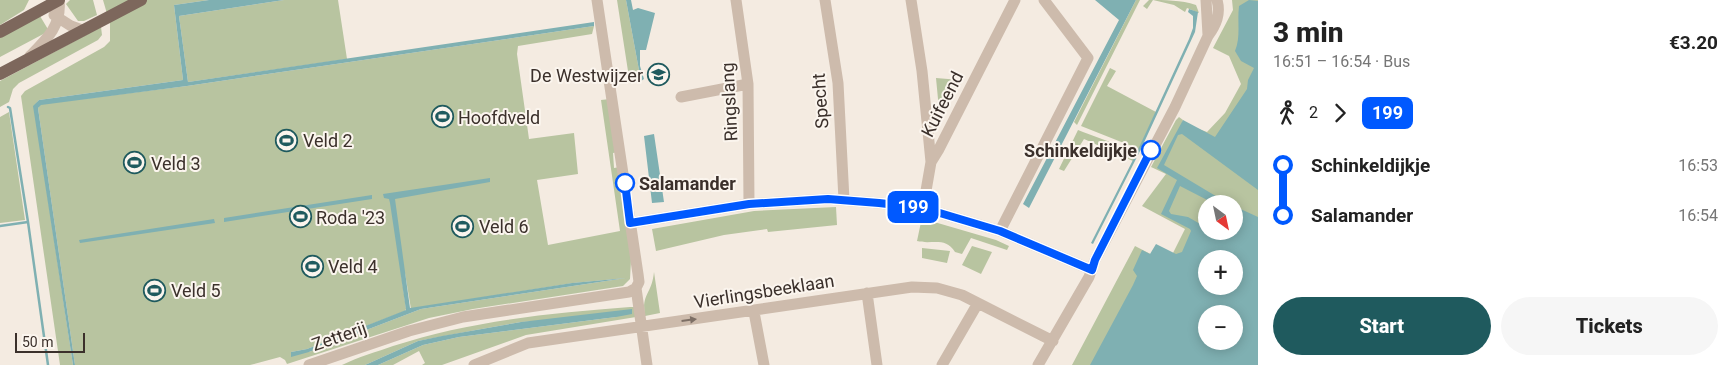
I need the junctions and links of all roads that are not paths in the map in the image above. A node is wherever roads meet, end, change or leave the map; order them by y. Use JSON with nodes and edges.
{"nodes":[{"id":1,"x":141,"y":0,"type":"edge"},
{"id":2,"x":597,"y":0,"type":"edge"},
{"id":3,"x":736,"y":0,"type":"edge"},
{"id":4,"x":825,"y":0,"type":"edge"},
{"id":5,"x":911,"y":0,"type":"edge"},
{"id":6,"x":1015,"y":0,"type":"edge"},
{"id":7,"x":1044,"y":0,"type":"edge"},
{"id":8,"x":1206,"y":0,"type":"edge"},
{"id":9,"x":1217,"y":0,"type":"edge"},
{"id":10,"x":50,"y":1,"type":"edge"},
{"id":11,"x":58,"y":19,"type":"junction"},
{"id":12,"x":82,"y":30,"type":"junction"},
{"id":13,"x":0,"y":32,"type":"edge"},
{"id":14,"x":1208,"y":36,"type":"junction"},
{"id":15,"x":23,"y":62,"type":"junction"},
{"id":16,"x":0,"y":74,"type":"edge"},
{"id":17,"x":748,"y":84,"type":"junction"},
{"id":18,"x":681,"y":96,"type":"dead end"},
{"id":19,"x":931,"y":162,"type":"junction"},
{"id":20,"x":844,"y":200,"type":"junction"},
{"id":21,"x":749,"y":204,"type":"junction"},
{"id":22,"x":923,"y":208,"type":"junction"},
{"id":23,"x":630,"y":223,"type":"junction"},
{"id":24,"x":1000,"y":231,"type":"junction"},
{"id":25,"x":1092,"y":270,"type":"junction"},
{"id":26,"x":633,"y":290,"type":"junction"},
{"id":27,"x":866,"y":293,"type":"junction"},
{"id":28,"x":978,"y":303,"type":"junction"},
{"id":29,"x":754,"y":312,"type":"junction"},
{"id":30,"x":641,"y":327,"type":"junction"},
{"id":31,"x":1053,"y":341,"type":"junction"},
{"id":32,"x":501,"y":354,"type":"junction"},
{"id":33,"x":309,"y":365,"type":"edge"},
{"id":34,"x":474,"y":365,"type":"edge"},
{"id":35,"x":505,"y":365,"type":"edge"},
{"id":36,"x":647,"y":365,"type":"edge"},
{"id":37,"x":764,"y":365,"type":"edge"},
{"id":38,"x":877,"y":365,"type":"edge"},
{"id":39,"x":942,"y":365,"type":"edge"},
{"id":40,"x":1038,"y":365,"type":"edge"}],
"edges":[{"from":1,"to":12,"type":"main road"},
{"from":2,"to":23,"type":"street"},
{"from":3,"to":17,"type":"street","name":"Ringslang"},
{"from":4,"to":20,"type":"street","name":"Specht"},
{"from":5,"to":19,"type":"street","name":"Kuifeend"},
{"from":6,"to":19,"type":"street","name":"Kuifeend"},
{"from":7,"to":24,"type":"street"},
{"from":8,"to":14,"type":"street"},
{"from":9,"to":14,"type":"street"},
{"from":10,"to":11,"type":"street"},
{"from":10,"to":13,"type":"main road"},
{"from":11,"to":12,"type":"street"},
{"from":11,"to":15,"type":"street"},
{"from":12,"to":15,"type":"main road"},
{"from":14,"to":25,"type":"street"},
{"from":15,"to":16,"type":"main road"},
{"from":17,"to":18,"type":"street"},
{"from":17,"to":21,"type":"street","name":"Ringslang"},
{"from":19,"to":22,"type":"street","name":"Kuifeend"},
{"from":20,"to":21,"type":"street"},
{"from":20,"to":22,"type":"street"},
{"from":21,"to":23,"type":"street"},
{"from":22,"to":24,"type":"street"},
{"from":23,"to":26,"type":"street"},
{"from":24,"to":25,"type":"street"},
{"from":25,"to":31,"type":"street"},
{"from":26,"to":30,"type":"street"},
{"from":26,"to":33,"type":"street","name":"Zetterij"},
{"from":27,"to":28,"type":"street","name":"Vierlingsbeeklaan"},
{"from":27,"to":29,"type":"street","name":"Vierlingsbeeklaan"},
{"from":27,"to":38,"type":"street"},
{"from":28,"to":31,"type":"street","name":"Vierlingsbeeklaan"},
{"from":28,"to":39,"type":"street"},
{"from":30,"to":29,"type":"street","name":"Vierlingsbeeklaan","one_way":true},
{"from":29,"to":37,"type":"street"},
{"from":30,"to":32,"type":"street","name":"Vierlingsbeeklaan"},
{"from":30,"to":36,"type":"street"},
{"from":31,"to":40,"type":"street"},
{"from":32,"to":34,"type":"street","name":"Vierlingsbeeklaan"},
{"from":32,"to":35,"type":"street"}]}
